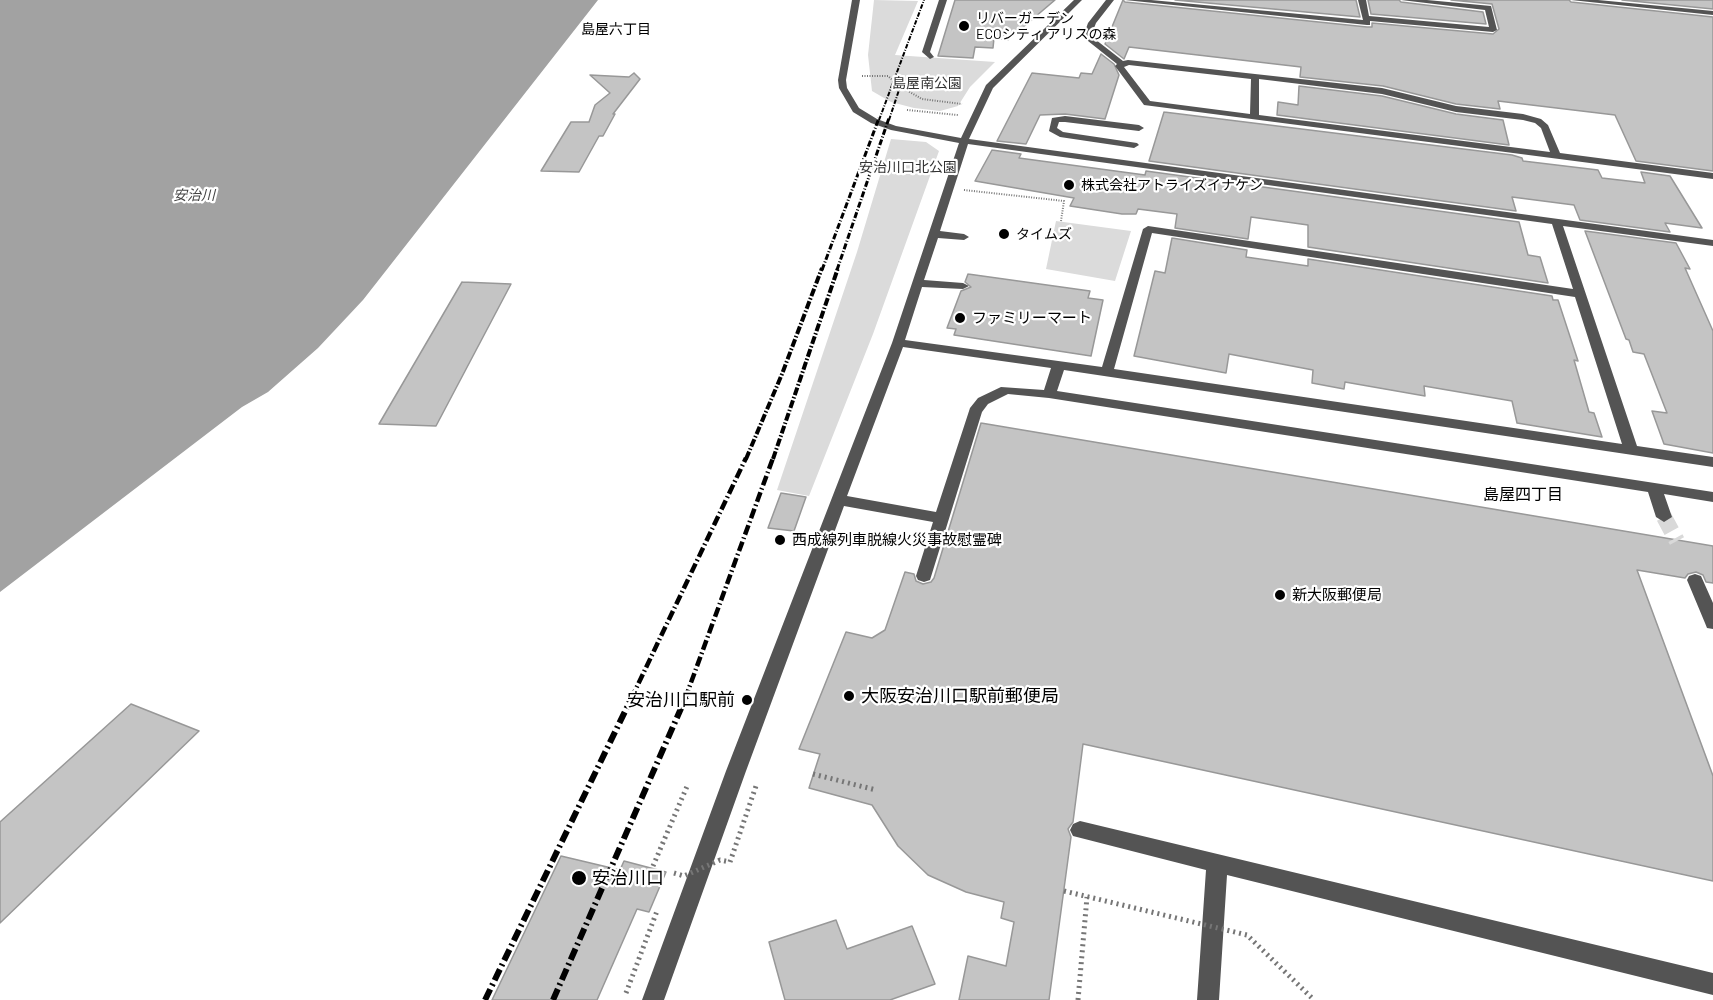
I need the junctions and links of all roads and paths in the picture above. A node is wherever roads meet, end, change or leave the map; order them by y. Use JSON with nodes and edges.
{"nodes":[{"id":1,"x":856,"y":0,"type":"edge"},
{"id":2,"x":943,"y":0,"type":"edge"},
{"id":3,"x":1078,"y":0,"type":"edge"},
{"id":4,"x":1110,"y":0,"type":"edge"},
{"id":5,"x":1129,"y":0,"type":"edge"},
{"id":6,"x":1362,"y":0,"type":"edge"},
{"id":7,"x":1405,"y":0,"type":"edge"},
{"id":8,"x":1575,"y":0,"type":"edge"},
{"id":9,"x":1487,"y":4,"type":"edge"},
{"id":10,"x":1713,"y":13,"type":"edge"},
{"id":11,"x":1366,"y":18,"type":"junction"},
{"id":12,"x":930,"y":57,"type":"dead end"},
{"id":13,"x":1123,"y":65,"type":"junction"},
{"id":14,"x":861,"y":76,"type":"dead end"},
{"id":15,"x":1255,"y":77,"type":"junction"},
{"id":16,"x":962,"y":104,"type":"dead end"},
{"id":17,"x":907,"y":110,"type":"dead end"},
{"id":18,"x":958,"y":115,"type":"dead end"},
{"id":19,"x":1143,"y":116,"type":"junction"},
{"id":20,"x":1254,"y":117,"type":"junction"},
{"id":21,"x":963,"y":141,"type":"junction"},
{"id":22,"x":1134,"y":145,"type":"junction"},
{"id":23,"x":1556,"y":156,"type":"junction"},
{"id":24,"x":1128,"y":163,"type":"junction"},
{"id":25,"x":1713,"y":176,"type":"edge"},
{"id":26,"x":963,"y":190,"type":"dead end"},
{"id":27,"x":1061,"y":221,"type":"dead end"},
{"id":28,"x":1556,"y":221,"type":"junction"},
{"id":29,"x":934,"y":234,"type":"junction"},
{"id":30,"x":964,"y":237,"type":"dead end"},
{"id":31,"x":1713,"y":243,"type":"edge"},
{"id":32,"x":918,"y":283,"type":"junction"},
{"id":33,"x":963,"y":286,"type":"dead end"},
{"id":34,"x":1580,"y":294,"type":"junction"},
{"id":35,"x":898,"y":343,"type":"junction"},
{"id":36,"x":1059,"y":366,"type":"junction"},
{"id":37,"x":1107,"y":372,"type":"junction"},
{"id":38,"x":1049,"y":394,"type":"junction"},
{"id":39,"x":1631,"y":450,"type":"junction"},
{"id":40,"x":1713,"y":462,"type":"edge"},
{"id":41,"x":1655,"y":489,"type":"junction"},
{"id":42,"x":1713,"y":497,"type":"edge"},
{"id":43,"x":839,"y":500,"type":"junction"},
{"id":44,"x":1664,"y":517,"type":"tunnel mouth"},
{"id":45,"x":942,"y":518,"type":"junction"},
{"id":46,"x":924,"y":576,"type":"dead end"},
{"id":47,"x":1695,"y":580,"type":"dead end"},
{"id":48,"x":1713,"y":623,"type":"edge"},
{"id":49,"x":813,"y":774,"type":"dead end"},
{"id":50,"x":688,"y":784,"type":"dead end"},
{"id":51,"x":756,"y":786,"type":"dead end"},
{"id":52,"x":876,"y":790,"type":"dead end"},
{"id":53,"x":1080,"y":830,"type":"dead end"},
{"id":54,"x":1217,"y":863,"type":"junction"},
{"id":55,"x":653,"y":866,"type":"dead end"},
{"id":56,"x":674,"y":873,"type":"dead end"},
{"id":57,"x":1064,"y":891,"type":"dead end"},
{"id":58,"x":1087,"y":897,"type":"junction"},
{"id":59,"x":657,"y":911,"type":"dead end"},
{"id":60,"x":1713,"y":984,"type":"edge"},
{"id":61,"x":626,"y":993,"type":"dead end"},
{"id":62,"x":653,"y":1000,"type":"edge"},
{"id":63,"x":1078,"y":1000,"type":"edge"},
{"id":64,"x":1208,"y":1000,"type":"edge"},
{"id":65,"x":1314,"y":1000,"type":"edge"}],
"edges":[{"from":1,"to":21,"type":"street"},
{"from":2,"to":12,"type":"street"},
{"from":3,"to":21,"type":"street"},
{"from":4,"to":13,"type":"street"},
{"from":5,"to":11,"type":"street"},
{"from":6,"to":11,"type":"street"},
{"from":7,"to":9,"type":"street"},
{"from":8,"to":10,"type":"street"},
{"from":9,"to":11,"type":"street"},
{"from":13,"to":15,"type":"street"},
{"from":13,"to":19,"type":"street"},
{"from":14,"to":16,"type":"path"},
{"from":15,"to":20,"type":"street"},
{"from":15,"to":23,"type":"street"},
{"from":17,"to":18,"type":"path"},
{"from":19,"to":20,"type":"street"},
{"from":19,"to":22,"type":"street"},
{"from":19,"to":22,"type":"street"},
{"from":20,"to":23,"type":"street"},
{"from":21,"to":24,"type":"street"},
{"from":21,"to":29,"type":"street"},
{"from":22,"to":24,"type":"street"},
{"from":23,"to":25,"type":"street"},
{"from":24,"to":28,"type":"street"},
{"from":26,"to":27,"type":"path"},
{"from":28,"to":31,"type":"street"},
{"from":28,"to":34,"type":"street"},
{"from":29,"to":30,"type":"street"},
{"from":29,"to":32,"type":"street"},
{"from":32,"to":33,"type":"street"},
{"from":32,"to":35,"type":"street"},
{"from":34,"to":37,"type":"street"},
{"from":34,"to":39,"type":"street"},
{"from":35,"to":36,"type":"street"},
{"from":35,"to":43,"type":"street"},
{"from":36,"to":37,"type":"street"},
{"from":36,"to":38,"type":"street"},
{"from":37,"to":39,"type":"street"},
{"from":38,"to":41,"type":"street"},
{"from":38,"to":45,"type":"street"},
{"from":39,"to":40,"type":"street"},
{"from":41,"to":42,"type":"street"},
{"from":41,"to":44,"type":"street"},
{"from":43,"to":45,"type":"street"},
{"from":43,"to":62,"type":"street"},
{"from":45,"to":46,"type":"street"},
{"from":47,"to":48,"type":"street"},
{"from":49,"to":52,"type":"path"},
{"from":50,"to":55,"type":"path"},
{"from":51,"to":56,"type":"path","bridge":true},
{"from":53,"to":54,"type":"street"},
{"from":54,"to":60,"type":"street"},
{"from":54,"to":64,"type":"street"},
{"from":57,"to":58,"type":"path","bridge":true},
{"from":58,"to":63,"type":"path"},
{"from":58,"to":65,"type":"path","bridge":true},
{"from":59,"to":61,"type":"path"}]}
